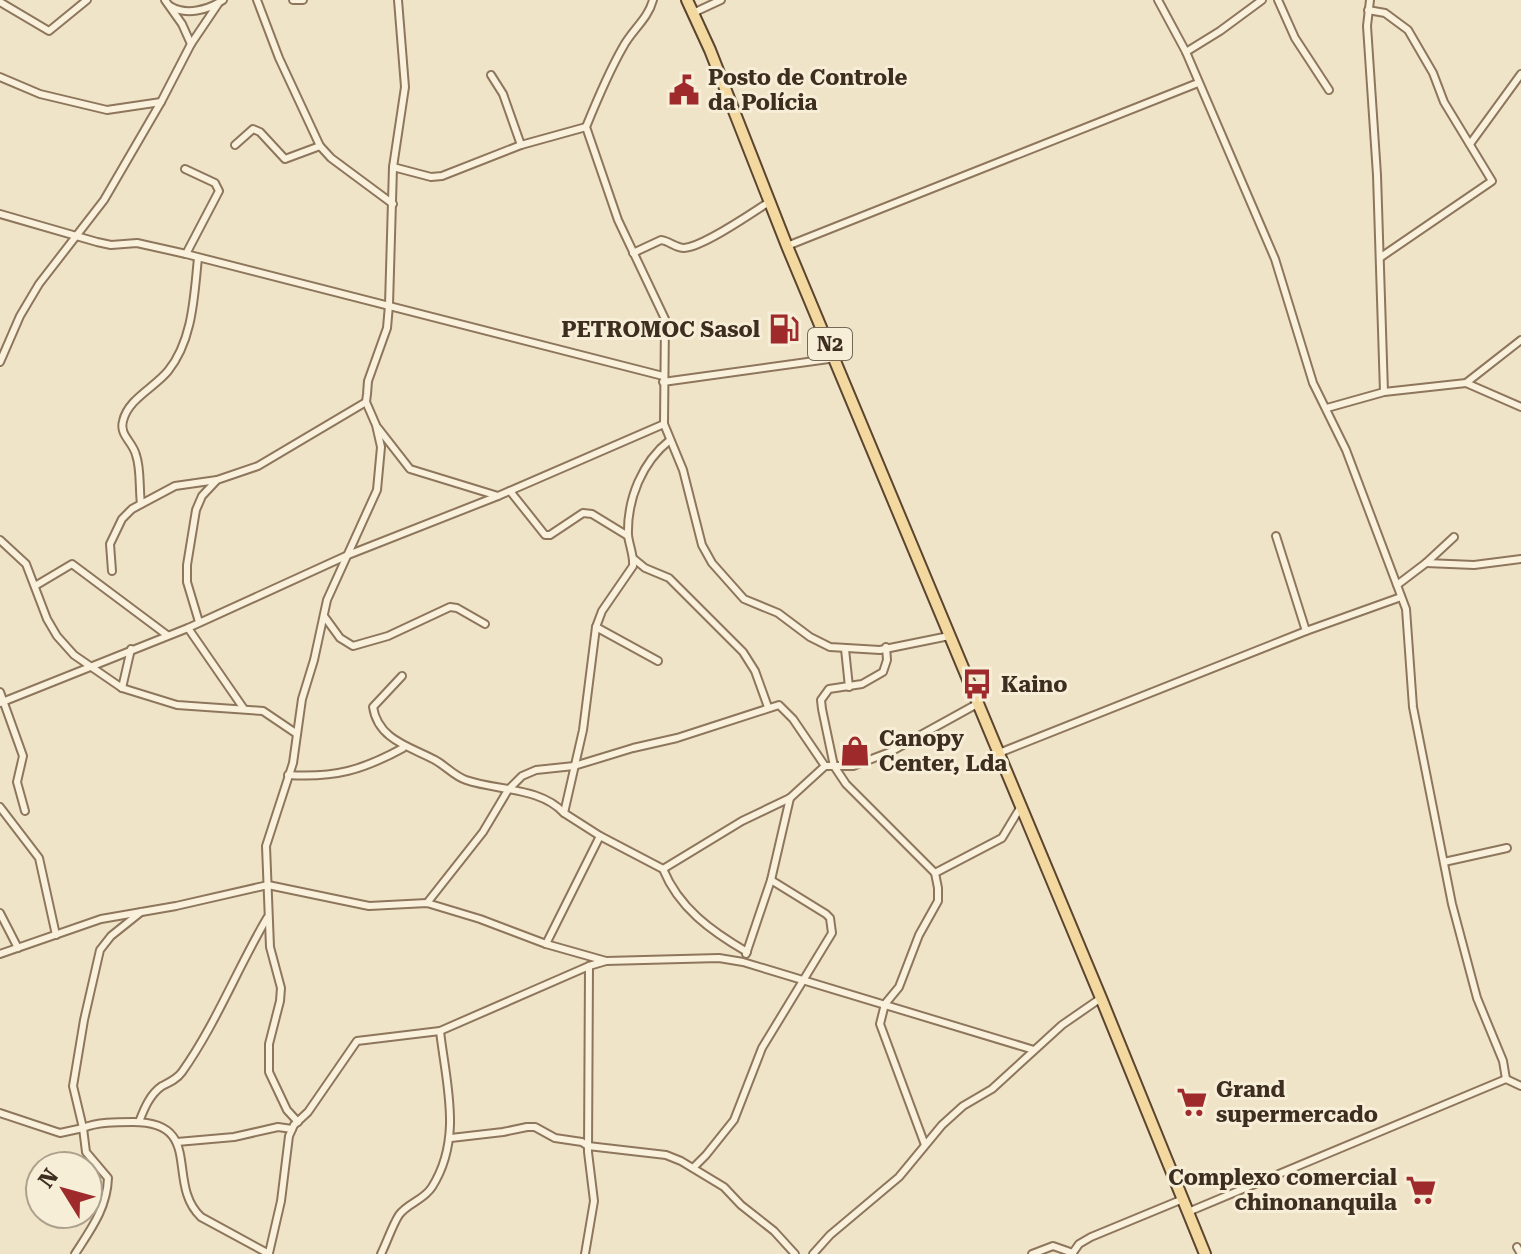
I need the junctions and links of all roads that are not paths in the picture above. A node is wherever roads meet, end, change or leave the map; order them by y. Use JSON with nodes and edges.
{"nodes":[{"id":1,"x":87,"y":0,"type":"edge"},
{"id":2,"x":257,"y":0,"type":"edge"},
{"id":3,"x":293,"y":0,"type":"edge"},
{"id":4,"x":303,"y":0,"type":"edge"},
{"id":5,"x":398,"y":0,"type":"edge"},
{"id":6,"x":653,"y":0,"type":"edge"},
{"id":7,"x":687,"y":0,"type":"edge"},
{"id":8,"x":721,"y":0,"type":"edge"},
{"id":9,"x":1158,"y":0,"type":"edge"},
{"id":10,"x":1262,"y":0,"type":"edge"},
{"id":11,"x":1278,"y":0,"type":"edge"},
{"id":12,"x":1370,"y":0,"type":"edge"},
{"id":13,"x":0,"y":2,"type":"edge"},
{"id":14,"x":166,"y":2,"type":"edge"},
{"id":15,"x":221,"y":2,"type":"edge"},
{"id":16,"x":1368,"y":10,"type":"junction"},
{"id":17,"x":693,"y":13,"type":"junction"},
{"id":18,"x":191,"y":44,"type":"junction"},
{"id":19,"x":1186,"y":52,"type":"junction"},
{"id":20,"x":1521,"y":74,"type":"edge"},
{"id":21,"x":491,"y":75,"type":"dead end"},
{"id":22,"x":0,"y":77,"type":"edge"},
{"id":23,"x":1198,"y":83,"type":"junction"},
{"id":24,"x":1329,"y":90,"type":"dead end"},
{"id":25,"x":161,"y":102,"type":"junction"},
{"id":26,"x":586,"y":127,"type":"junction"},
{"id":27,"x":1470,"y":144,"type":"junction"},
{"id":28,"x":235,"y":145,"type":"dead end"},
{"id":29,"x":521,"y":145,"type":"junction"},
{"id":30,"x":320,"y":146,"type":"junction"},
{"id":31,"x":393,"y":167,"type":"junction"},
{"id":32,"x":185,"y":169,"type":"dead end"},
{"id":33,"x":769,"y":202,"type":"junction"},
{"id":34,"x":393,"y":204,"type":"junction"},
{"id":35,"x":0,"y":214,"type":"edge"},
{"id":36,"x":77,"y":237,"type":"junction"},
{"id":37,"x":787,"y":246,"type":"junction"},
{"id":38,"x":633,"y":253,"type":"junction"},
{"id":39,"x":186,"y":254,"type":"junction"},
{"id":40,"x":1381,"y":257,"type":"junction"},
{"id":41,"x":198,"y":258,"type":"junction"},
{"id":42,"x":389,"y":305,"type":"junction"},
{"id":43,"x":1521,"y":340,"type":"edge"},
{"id":44,"x":836,"y":358,"type":"junction"},
{"id":45,"x":0,"y":362,"type":"edge"},
{"id":46,"x":663,"y":379,"type":"junction"},
{"id":47,"x":1466,"y":383,"type":"junction"},
{"id":48,"x":1384,"y":392,"type":"junction"},
{"id":49,"x":366,"y":402,"type":"junction"},
{"id":50,"x":1521,"y":407,"type":"edge"},
{"id":51,"x":1327,"y":408,"type":"junction"},
{"id":52,"x":664,"y":424,"type":"junction"},
{"id":53,"x":376,"y":425,"type":"junction"},
{"id":54,"x":670,"y":440,"type":"junction"},
{"id":55,"x":217,"y":480,"type":"junction"},
{"id":56,"x":510,"y":491,"type":"junction"},
{"id":57,"x":498,"y":496,"type":"junction"},
{"id":58,"x":141,"y":504,"type":"junction"},
{"id":59,"x":628,"y":536,"type":"junction"},
{"id":60,"x":1276,"y":536,"type":"dead end"},
{"id":61,"x":1454,"y":537,"type":"dead end"},
{"id":62,"x":0,"y":540,"type":"edge"},
{"id":63,"x":348,"y":555,"type":"junction"},
{"id":64,"x":634,"y":559,"type":"junction"},
{"id":65,"x":1521,"y":559,"type":"edge"},
{"id":66,"x":1426,"y":563,"type":"junction"},
{"id":67,"x":112,"y":571,"type":"dead end"},
{"id":68,"x":1397,"y":585,"type":"junction"},
{"id":69,"x":35,"y":586,"type":"junction"},
{"id":70,"x":1401,"y":597,"type":"junction"},
{"id":71,"x":324,"y":616,"type":"junction"},
{"id":72,"x":199,"y":622,"type":"junction"},
{"id":73,"x":485,"y":624,"type":"dead end"},
{"id":74,"x":596,"y":627,"type":"junction"},
{"id":75,"x":188,"y":628,"type":"junction"},
{"id":76,"x":1306,"y":631,"type":"junction"},
{"id":77,"x":167,"y":635,"type":"junction"},
{"id":78,"x":949,"y":636,"type":"junction"},
{"id":79,"x":886,"y":647,"type":"junction"},
{"id":80,"x":131,"y":649,"type":"junction"},
{"id":81,"x":845,"y":649,"type":"junction"},
{"id":82,"x":658,"y":661,"type":"dead end"},
{"id":83,"x":88,"y":666,"type":"junction"},
{"id":84,"x":402,"y":676,"type":"dead end"},
{"id":85,"x":849,"y":687,"type":"junction"},
{"id":86,"x":122,"y":688,"type":"junction"},
{"id":87,"x":0,"y":692,"type":"edge"},
{"id":88,"x":1,"y":702,"type":"edge"},
{"id":89,"x":977,"y":704,"type":"junction"},
{"id":90,"x":768,"y":707,"type":"junction"},
{"id":91,"x":244,"y":709,"type":"junction"},
{"id":92,"x":297,"y":734,"type":"junction"},
{"id":93,"x":403,"y":748,"type":"junction"},
{"id":94,"x":998,"y":754,"type":"junction"},
{"id":95,"x":574,"y":766,"type":"junction"},
{"id":96,"x":825,"y":766,"type":"junction"},
{"id":97,"x":834,"y":766,"type":"junction"},
{"id":98,"x":288,"y":775,"type":"junction"},
{"id":99,"x":508,"y":790,"type":"junction"},
{"id":100,"x":790,"y":798,"type":"junction"},
{"id":101,"x":0,"y":807,"type":"edge"},
{"id":102,"x":1020,"y":808,"type":"junction"},
{"id":103,"x":25,"y":811,"type":"dead end"},
{"id":104,"x":564,"y":813,"type":"junction"},
{"id":105,"x":600,"y":836,"type":"junction"},
{"id":106,"x":1507,"y":848,"type":"dead end"},
{"id":107,"x":1444,"y":862,"type":"junction"},
{"id":108,"x":663,"y":869,"type":"junction"},
{"id":109,"x":935,"y":873,"type":"junction"},
{"id":110,"x":771,"y":880,"type":"junction"},
{"id":111,"x":268,"y":885,"type":"junction"},
{"id":112,"x":427,"y":903,"type":"junction"},
{"id":113,"x":141,"y":911,"type":"junction"},
{"id":114,"x":0,"y":913,"type":"edge"},
{"id":115,"x":268,"y":917,"type":"junction"},
{"id":116,"x":56,"y":935,"type":"junction"},
{"id":117,"x":546,"y":944,"type":"junction"},
{"id":118,"x":18,"y":948,"type":"junction"},
{"id":119,"x":747,"y":952,"type":"junction"},
{"id":120,"x":0,"y":954,"type":"edge"},
{"id":121,"x":606,"y":961,"type":"junction"},
{"id":122,"x":743,"y":962,"type":"junction"},
{"id":123,"x":589,"y":966,"type":"junction"},
{"id":124,"x":803,"y":981,"type":"junction"},
{"id":125,"x":1101,"y":998,"type":"junction"},
{"id":126,"x":885,"y":1004,"type":"junction"},
{"id":127,"x":440,"y":1031,"type":"junction"},
{"id":128,"x":1034,"y":1050,"type":"junction"},
{"id":129,"x":1506,"y":1079,"type":"junction"},
{"id":130,"x":1521,"y":1086,"type":"edge"},
{"id":131,"x":0,"y":1113,"type":"edge"},
{"id":132,"x":139,"y":1122,"type":"junction"},
{"id":133,"x":298,"y":1122,"type":"junction"},
{"id":134,"x":83,"y":1128,"type":"junction"},
{"id":135,"x":292,"y":1129,"type":"junction"},
{"id":136,"x":451,"y":1138,"type":"junction"},
{"id":137,"x":177,"y":1142,"type":"junction"},
{"id":138,"x":925,"y":1145,"type":"junction"},
{"id":139,"x":588,"y":1146,"type":"junction"},
{"id":140,"x":693,"y":1168,"type":"junction"},
{"id":141,"x":1183,"y":1199,"type":"junction"},
{"id":142,"x":1188,"y":1212,"type":"junction"},
{"id":143,"x":269,"y":1253,"type":"edge"},
{"id":144,"x":1073,"y":1253,"type":"edge"},
{"id":145,"x":75,"y":1254,"type":"edge"},
{"id":146,"x":381,"y":1254,"type":"edge"},
{"id":147,"x":585,"y":1254,"type":"edge"},
{"id":148,"x":795,"y":1254,"type":"edge"},
{"id":149,"x":813,"y":1254,"type":"edge"},
{"id":150,"x":1032,"y":1254,"type":"edge"},
{"id":151,"x":1205,"y":1254,"type":"edge"}],
"edges":[{"from":1,"to":13,"type":"street"},
{"from":2,"to":30,"type":"street"},
{"from":3,"to":4,"type":"street"},
{"from":5,"to":31,"type":"street"},
{"from":6,"to":26,"type":"street"},
{"from":7,"to":17,"type":"main road","number":"N2"},
{"from":8,"to":17,"type":"street"},
{"from":9,"to":19,"type":"street"},
{"from":10,"to":19,"type":"street"},
{"from":11,"to":24,"type":"street"},
{"from":12,"to":16,"type":"street"},
{"from":14,"to":15,"type":"street"},
{"from":14,"to":18,"type":"street"},
{"from":15,"to":18,"type":"street"},
{"from":16,"to":27,"type":"street"},
{"from":16,"to":40,"type":"street"},
{"from":17,"to":33,"type":"main road","number":"N2"},
{"from":18,"to":25,"type":"street"},
{"from":19,"to":23,"type":"street"},
{"from":20,"to":27,"type":"street"},
{"from":21,"to":29,"type":"street"},
{"from":22,"to":25,"type":"street"},
{"from":23,"to":37,"type":"street"},
{"from":23,"to":51,"type":"street"},
{"from":25,"to":36,"type":"street"},
{"from":26,"to":29,"type":"street"},
{"from":26,"to":38,"type":"street"},
{"from":27,"to":40,"type":"street"},
{"from":28,"to":30,"type":"street"},
{"from":29,"to":31,"type":"street"},
{"from":30,"to":34,"type":"street"},
{"from":31,"to":34,"type":"street"},
{"from":32,"to":39,"type":"street"},
{"from":33,"to":37,"type":"main road","number":"N2"},
{"from":33,"to":38,"type":"street"},
{"from":34,"to":42,"type":"street"},
{"from":35,"to":36,"type":"street"},
{"from":36,"to":39,"type":"street"},
{"from":36,"to":45,"type":"street"},
{"from":37,"to":44,"type":"main road","number":"N2"},
{"from":38,"to":46,"type":"street"},
{"from":39,"to":41,"type":"street"},
{"from":40,"to":48,"type":"street"},
{"from":41,"to":42,"type":"street"},
{"from":41,"to":58,"type":"street"},
{"from":42,"to":46,"type":"street"},
{"from":42,"to":49,"type":"street"},
{"from":43,"to":47,"type":"street"},
{"from":44,"to":46,"type":"street"},
{"from":44,"to":78,"type":"main road","number":"N2"},
{"from":46,"to":52,"type":"street"},
{"from":47,"to":48,"type":"street"},
{"from":47,"to":50,"type":"street"},
{"from":48,"to":51,"type":"street"},
{"from":49,"to":53,"type":"street"},
{"from":49,"to":55,"type":"street"},
{"from":51,"to":68,"type":"street"},
{"from":52,"to":54,"type":"street"},
{"from":52,"to":56,"type":"street"},
{"from":53,"to":57,"type":"street"},
{"from":53,"to":63,"type":"street"},
{"from":54,"to":59,"type":"street"},
{"from":54,"to":81,"type":"street"},
{"from":55,"to":58,"type":"street"},
{"from":55,"to":72,"type":"street"},
{"from":56,"to":57,"type":"street"},
{"from":56,"to":59,"type":"street"},
{"from":57,"to":63,"type":"street"},
{"from":58,"to":67,"type":"street"},
{"from":59,"to":64,"type":"street"},
{"from":60,"to":76,"type":"street"},
{"from":61,"to":66,"type":"street"},
{"from":62,"to":69,"type":"street"},
{"from":63,"to":71,"type":"street"},
{"from":63,"to":72,"type":"street"},
{"from":64,"to":74,"type":"street"},
{"from":64,"to":90,"type":"street"},
{"from":65,"to":66,"type":"street"},
{"from":66,"to":68,"type":"street"},
{"from":68,"to":70,"type":"street"},
{"from":69,"to":77,"type":"street"},
{"from":69,"to":83,"type":"street"},
{"from":70,"to":76,"type":"street"},
{"from":70,"to":107,"type":"street"},
{"from":71,"to":73,"type":"street"},
{"from":71,"to":92,"type":"street"},
{"from":72,"to":75,"type":"street"},
{"from":74,"to":82,"type":"street"},
{"from":74,"to":95,"type":"street"},
{"from":75,"to":77,"type":"street"},
{"from":75,"to":91,"type":"street"},
{"from":76,"to":94,"type":"street"},
{"from":77,"to":80,"type":"street"},
{"from":78,"to":79,"type":"street"},
{"from":78,"to":89,"type":"main road","number":"N2"},
{"from":79,"to":81,"type":"street"},
{"from":79,"to":85,"type":"street"},
{"from":80,"to":83,"type":"street"},
{"from":80,"to":86,"type":"street"},
{"from":81,"to":85,"type":"street"},
{"from":83,"to":86,"type":"street"},
{"from":83,"to":88,"type":"street"},
{"from":84,"to":93,"type":"street"},
{"from":85,"to":97,"type":"street"},
{"from":86,"to":91,"type":"street"},
{"from":87,"to":88,"type":"street"},
{"from":88,"to":103,"type":"street"},
{"from":89,"to":94,"type":"main road","number":"N2"},
{"from":89,"to":97,"type":"street"},
{"from":90,"to":95,"type":"street"},
{"from":90,"to":96,"type":"street"},
{"from":91,"to":92,"type":"street"},
{"from":92,"to":98,"type":"street"},
{"from":93,"to":98,"type":"street"},
{"from":93,"to":99,"type":"street"},
{"from":94,"to":102,"type":"main road","number":"N2"},
{"from":95,"to":99,"type":"street"},
{"from":95,"to":104,"type":"street"},
{"from":96,"to":97,"type":"street"},
{"from":96,"to":100,"type":"street"},
{"from":97,"to":109,"type":"street"},
{"from":98,"to":111,"type":"street"},
{"from":99,"to":104,"type":"street"},
{"from":99,"to":112,"type":"street"},
{"from":100,"to":108,"type":"street"},
{"from":100,"to":110,"type":"street"},
{"from":101,"to":116,"type":"street"},
{"from":102,"to":109,"type":"street"},
{"from":102,"to":125,"type":"main road","number":"N2"},
{"from":104,"to":105,"type":"street"},
{"from":105,"to":108,"type":"street"},
{"from":105,"to":117,"type":"street"},
{"from":106,"to":107,"type":"street"},
{"from":107,"to":129,"type":"street"},
{"from":108,"to":119,"type":"street"},
{"from":109,"to":126,"type":"street"},
{"from":110,"to":119,"type":"street"},
{"from":110,"to":124,"type":"street"},
{"from":111,"to":112,"type":"street"},
{"from":111,"to":113,"type":"street"},
{"from":111,"to":115,"type":"street"},
{"from":112,"to":117,"type":"street"},
{"from":113,"to":116,"type":"street"},
{"from":113,"to":134,"type":"street"},
{"from":114,"to":118,"type":"street"},
{"from":115,"to":132,"type":"street"},
{"from":115,"to":133,"type":"street"},
{"from":116,"to":118,"type":"street"},
{"from":117,"to":121,"type":"street"},
{"from":118,"to":120,"type":"street"},
{"from":119,"to":122,"type":"street"},
{"from":121,"to":122,"type":"street"},
{"from":121,"to":123,"type":"street"},
{"from":122,"to":124,"type":"street"},
{"from":123,"to":127,"type":"street"},
{"from":123,"to":139,"type":"street"},
{"from":124,"to":126,"type":"street"},
{"from":124,"to":140,"type":"street"},
{"from":125,"to":128,"type":"street"},
{"from":125,"to":141,"type":"main road","number":"N2"},
{"from":126,"to":128,"type":"street"},
{"from":126,"to":138,"type":"street"},
{"from":127,"to":133,"type":"street"},
{"from":127,"to":136,"type":"street"},
{"from":128,"to":138,"type":"street"},
{"from":129,"to":130,"type":"street"},
{"from":129,"to":142,"type":"street"},
{"from":131,"to":134,"type":"street"},
{"from":132,"to":134,"type":"street"},
{"from":132,"to":137,"type":"street"},
{"from":133,"to":135,"type":"street"},
{"from":134,"to":145,"type":"street"},
{"from":135,"to":137,"type":"street"},
{"from":135,"to":143,"type":"street"},
{"from":136,"to":139,"type":"street"},
{"from":136,"to":146,"type":"street"},
{"from":137,"to":143,"type":"street"},
{"from":138,"to":149,"type":"street"},
{"from":139,"to":140,"type":"street"},
{"from":139,"to":147,"type":"street"},
{"from":140,"to":148,"type":"street"},
{"from":141,"to":142,"type":"main road","number":"N2"},
{"from":141,"to":144,"type":"street"},
{"from":142,"to":151,"type":"main road","number":"N2"},
{"from":144,"to":150,"type":"street"}]}
